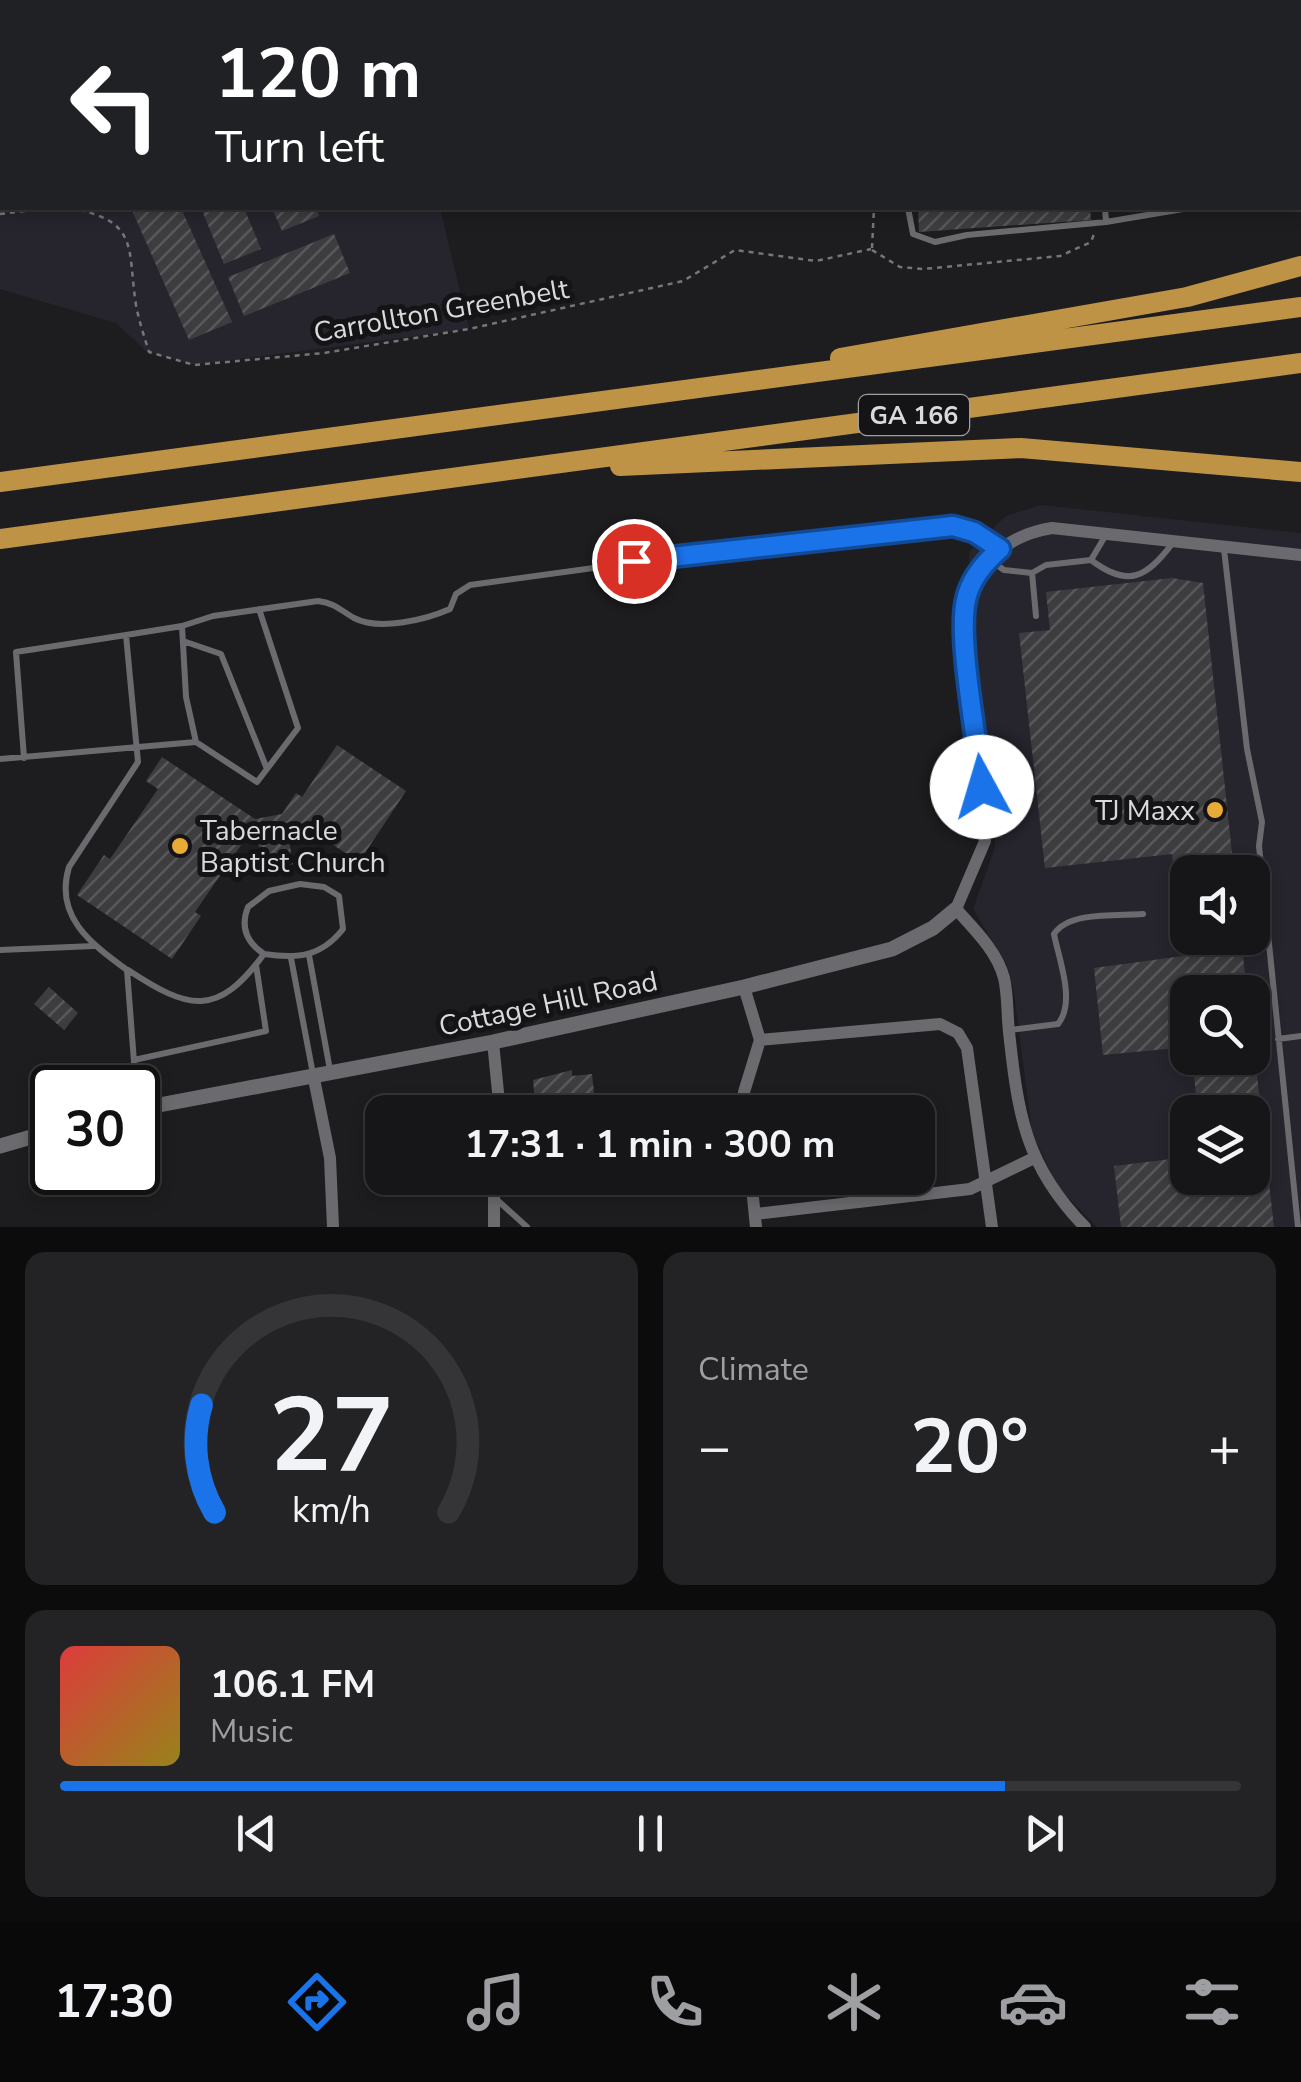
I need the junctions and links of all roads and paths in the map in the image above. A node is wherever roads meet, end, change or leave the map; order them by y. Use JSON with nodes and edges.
{"nodes":[{"id":1,"x":33,"y":210,"type":"edge"},
{"id":2,"x":81,"y":210,"type":"edge"},
{"id":3,"x":874,"y":210,"type":"edge"},
{"id":4,"x":908,"y":210,"type":"edge"},
{"id":5,"x":1104,"y":210,"type":"edge"},
{"id":6,"x":1176,"y":210,"type":"edge"},
{"id":7,"x":0,"y":214,"type":"edge"},
{"id":8,"x":1106,"y":222,"type":"junction"},
{"id":9,"x":1094,"y":232,"type":"dead end"},
{"id":10,"x":871,"y":250,"type":"junction"},
{"id":11,"x":1301,"y":266,"type":"edge"},
{"id":12,"x":1301,"y":306,"type":"edge"},
{"id":13,"x":1301,"y":363,"type":"edge"},
{"id":14,"x":786,"y":376,"type":"junction"},
{"id":15,"x":528,"y":466,"type":"junction"},
{"id":16,"x":1301,"y":472,"type":"edge"},
{"id":17,"x":0,"y":482,"type":"edge"},
{"id":18,"x":1108,"y":532,"type":"junction"},
{"id":19,"x":0,"y":539,"type":"edge"},
{"id":20,"x":1176,"y":539,"type":"junction"},
{"id":21,"x":1223,"y":544,"type":"junction"},
{"id":22,"x":1000,"y":549,"type":"junction"},
{"id":23,"x":1301,"y":555,"type":"edge"},
{"id":24,"x":989,"y":559,"type":"junction"},
{"id":25,"x":1091,"y":560,"type":"junction"},
{"id":26,"x":1032,"y":573,"type":"junction"},
{"id":27,"x":259,"y":609,"type":"junction"},
{"id":28,"x":1036,"y":616,"type":"dead end"},
{"id":29,"x":182,"y":626,"type":"junction"},
{"id":30,"x":126,"y":636,"type":"junction"},
{"id":31,"x":183,"y":641,"type":"junction"},
{"id":32,"x":196,"y":742,"type":"junction"},
{"id":33,"x":139,"y":749,"type":"junction"},
{"id":34,"x":24,"y":758,"type":"junction"},
{"id":35,"x":0,"y":759,"type":"edge"},
{"id":36,"x":267,"y":770,"type":"junction"},
{"id":37,"x":956,"y":908,"type":"junction"},
{"id":38,"x":1144,"y":914,"type":"dead end"},
{"id":39,"x":96,"y":946,"type":"junction"},
{"id":40,"x":0,"y":950,"type":"edge"},
{"id":41,"x":264,"y":954,"type":"junction"},
{"id":42,"x":308,"y":955,"type":"junction"},
{"id":43,"x":291,"y":958,"type":"junction"},
{"id":44,"x":256,"y":965,"type":"junction"},
{"id":45,"x":128,"y":970,"type":"junction"},
{"id":46,"x":744,"y":987,"type":"junction"},
{"id":47,"x":1009,"y":1030,"type":"junction"},
{"id":48,"x":1301,"y":1036,"type":"edge"},
{"id":49,"x":1278,"y":1038,"type":"junction"},
{"id":50,"x":760,"y":1040,"type":"junction"},
{"id":51,"x":493,"y":1042,"type":"junction"},
{"id":52,"x":134,"y":1060,"type":"junction"},
{"id":53,"x":134,"y":1065,"type":"edge"},
{"id":54,"x":322,"y":1072,"type":"junction"},
{"id":55,"x":498,"y":1095,"type":"edge"},
{"id":56,"x":744,"y":1095,"type":"edge"},
{"id":57,"x":160,"y":1103,"type":"edge"},
{"id":58,"x":30,"y":1137,"type":"edge"},
{"id":59,"x":0,"y":1146,"type":"edge"},
{"id":60,"x":1034,"y":1158,"type":"junction"},
{"id":61,"x":988,"y":1182,"type":"junction"},
{"id":62,"x":492,"y":1195,"type":"joint"},
{"id":63,"x":752,"y":1195,"type":"edge"},
{"id":64,"x":756,"y":1220,"type":"edge"},
{"id":65,"x":333,"y":1227,"type":"edge"},
{"id":66,"x":494,"y":1227,"type":"edge"},
{"id":67,"x":527,"y":1227,"type":"edge"},
{"id":68,"x":992,"y":1227,"type":"edge"},
{"id":69,"x":1086,"y":1227,"type":"edge"},
{"id":70,"x":1298,"y":1227,"type":"edge"}],
"edges":[{"from":1,"to":7,"type":"path"},
{"from":2,"to":10,"type":"path","name":"Carrollton Greenbelt"},
{"from":3,"to":10,"type":"path"},
{"from":4,"to":8,"type":"lane"},
{"from":5,"to":8,"type":"lane"},
{"from":6,"to":8,"type":"lane"},
{"from":9,"to":10,"type":"path"},
{"from":11,"to":14,"type":"highway"},
{"from":12,"to":14,"type":"highway","number":"GA 166"},
{"from":13,"to":15,"type":"highway","number":"GA 166"},
{"from":14,"to":17,"type":"highway","number":"GA 166"},
{"from":15,"to":16,"type":"highway"},
{"from":15,"to":19,"type":"highway","number":"GA 166"},
{"from":18,"to":20,"type":"street"},
{"from":18,"to":22,"type":"street"},
{"from":18,"to":25,"type":"lane"},
{"from":20,"to":21,"type":"street"},
{"from":20,"to":25,"type":"lane"},
{"from":21,"to":23,"type":"street"},
{"from":21,"to":49,"type":"lane"},
{"from":22,"to":24,"type":"street"},
{"from":22,"to":27,"type":"lane"},
{"from":24,"to":26,"type":"lane"},
{"from":24,"to":37,"type":"street"},
{"from":25,"to":26,"type":"lane"},
{"from":26,"to":28,"type":"lane"},
{"from":27,"to":29,"type":"lane"},
{"from":27,"to":36,"type":"lane"},
{"from":29,"to":30,"type":"lane"},
{"from":29,"to":31,"type":"lane"},
{"from":30,"to":33,"type":"lane"},
{"from":30,"to":34,"type":"lane"},
{"from":31,"to":32,"type":"lane"},
{"from":31,"to":36,"type":"lane"},
{"from":32,"to":33,"type":"lane"},
{"from":32,"to":36,"type":"lane"},
{"from":33,"to":34,"type":"lane"},
{"from":33,"to":39,"type":"lane"},
{"from":34,"to":35,"type":"lane"},
{"from":37,"to":46,"type":"street","name":"Cottage Hill Road"},
{"from":37,"to":47,"type":"street"},
{"from":38,"to":47,"type":"lane"},
{"from":39,"to":40,"type":"lane"},
{"from":39,"to":45,"type":"lane"},
{"from":41,"to":42,"type":"lane"},
{"from":41,"to":43,"type":"lane"},
{"from":41,"to":44,"type":"lane"},
{"from":42,"to":43,"type":"lane"},
{"from":42,"to":54,"type":"lane"},
{"from":43,"to":54,"type":"lane"},
{"from":44,"to":45,"type":"lane"},
{"from":44,"to":52,"type":"lane"},
{"from":45,"to":52,"type":"lane"},
{"from":46,"to":50,"type":"street"},
{"from":46,"to":51,"type":"street","name":"Cottage Hill Road"},
{"from":47,"to":60,"type":"street"},
{"from":48,"to":49,"type":"lane"},
{"from":49,"to":70,"type":"lane"},
{"from":50,"to":56,"type":"street"},
{"from":50,"to":61,"type":"street"},
{"from":51,"to":54,"type":"street","name":"Cottage Hill Road"},
{"from":51,"to":55,"type":"street"},
{"from":52,"to":53,"type":"lane"},
{"from":54,"to":57,"type":"street","name":"Cottage Hill Road"},
{"from":54,"to":65,"type":"street"},
{"from":58,"to":59,"type":"street"},
{"from":60,"to":61,"type":"street"},
{"from":60,"to":69,"type":"street"},
{"from":61,"to":64,"type":"street"},
{"from":61,"to":68,"type":"street"},
{"from":62,"to":66,"type":"street"},
{"from":62,"to":67,"type":"lane"},
{"from":63,"to":64,"type":"street"}]}
